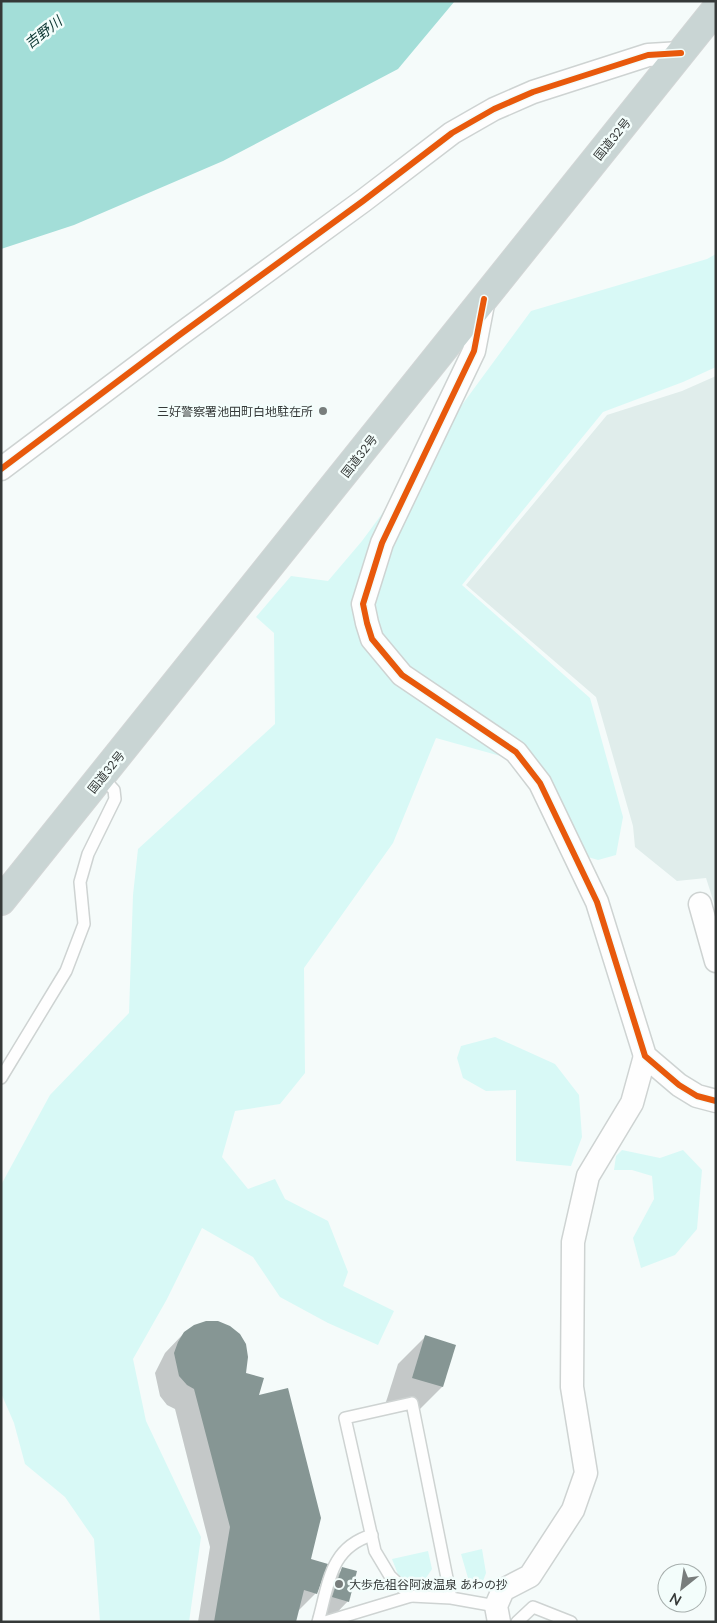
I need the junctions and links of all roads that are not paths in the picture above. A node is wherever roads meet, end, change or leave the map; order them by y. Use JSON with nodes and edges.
{"nodes":[{"id":1,"x":716,"y":9,"type":"edge"},
{"id":2,"x":681,"y":53,"type":"junction"},
{"id":3,"x":484,"y":300,"type":"junction"},
{"id":4,"x":1,"y":469,"type":"edge"},
{"id":5,"x":101,"y":776,"type":"junction"},
{"id":6,"x":1,"y":901,"type":"edge"},
{"id":7,"x":700,"y":904,"type":"dead end"},
{"id":8,"x":716,"y":961,"type":"edge"},
{"id":9,"x":645,"y":1056,"type":"junction"},
{"id":10,"x":1,"y":1078,"type":"edge"},
{"id":11,"x":716,"y":1102,"type":"edge"},
{"id":12,"x":372,"y":1535,"type":"junction"},
{"id":13,"x":412,"y":1596,"type":"junction"},
{"id":14,"x":451,"y":1598,"type":"junction"},
{"id":15,"x":497,"y":1614,"type":"edge"},
{"id":16,"x":318,"y":1622,"type":"edge"},
{"id":17,"x":324,"y":1622,"type":"edge"},
{"id":18,"x":517,"y":1622,"type":"edge"},
{"id":19,"x":571,"y":1622,"type":"edge"}],
"edges":[{"from":1,"to":2,"type":"highway","name":"国道32号"},
{"from":2,"to":3,"type":"highway","name":"国道32号"},
{"from":2,"to":4,"type":"street"},
{"from":3,"to":5,"type":"highway","name":"国道32号"},
{"from":3,"to":9,"type":"street"},
{"from":5,"to":6,"type":"highway","name":"国道32号"},
{"from":5,"to":10,"type":"lane"},
{"from":7,"to":8,"type":"street"},
{"from":9,"to":11,"type":"street"},
{"from":9,"to":15,"type":"street"},
{"from":12,"to":13,"type":"lane"},
{"from":12,"to":14,"type":"lane"},
{"from":12,"to":16,"type":"lane"},
{"from":13,"to":14,"type":"lane"},
{"from":13,"to":17,"type":"lane"},
{"from":14,"to":15,"type":"lane"},
{"from":18,"to":19,"type":"lane"}]}
